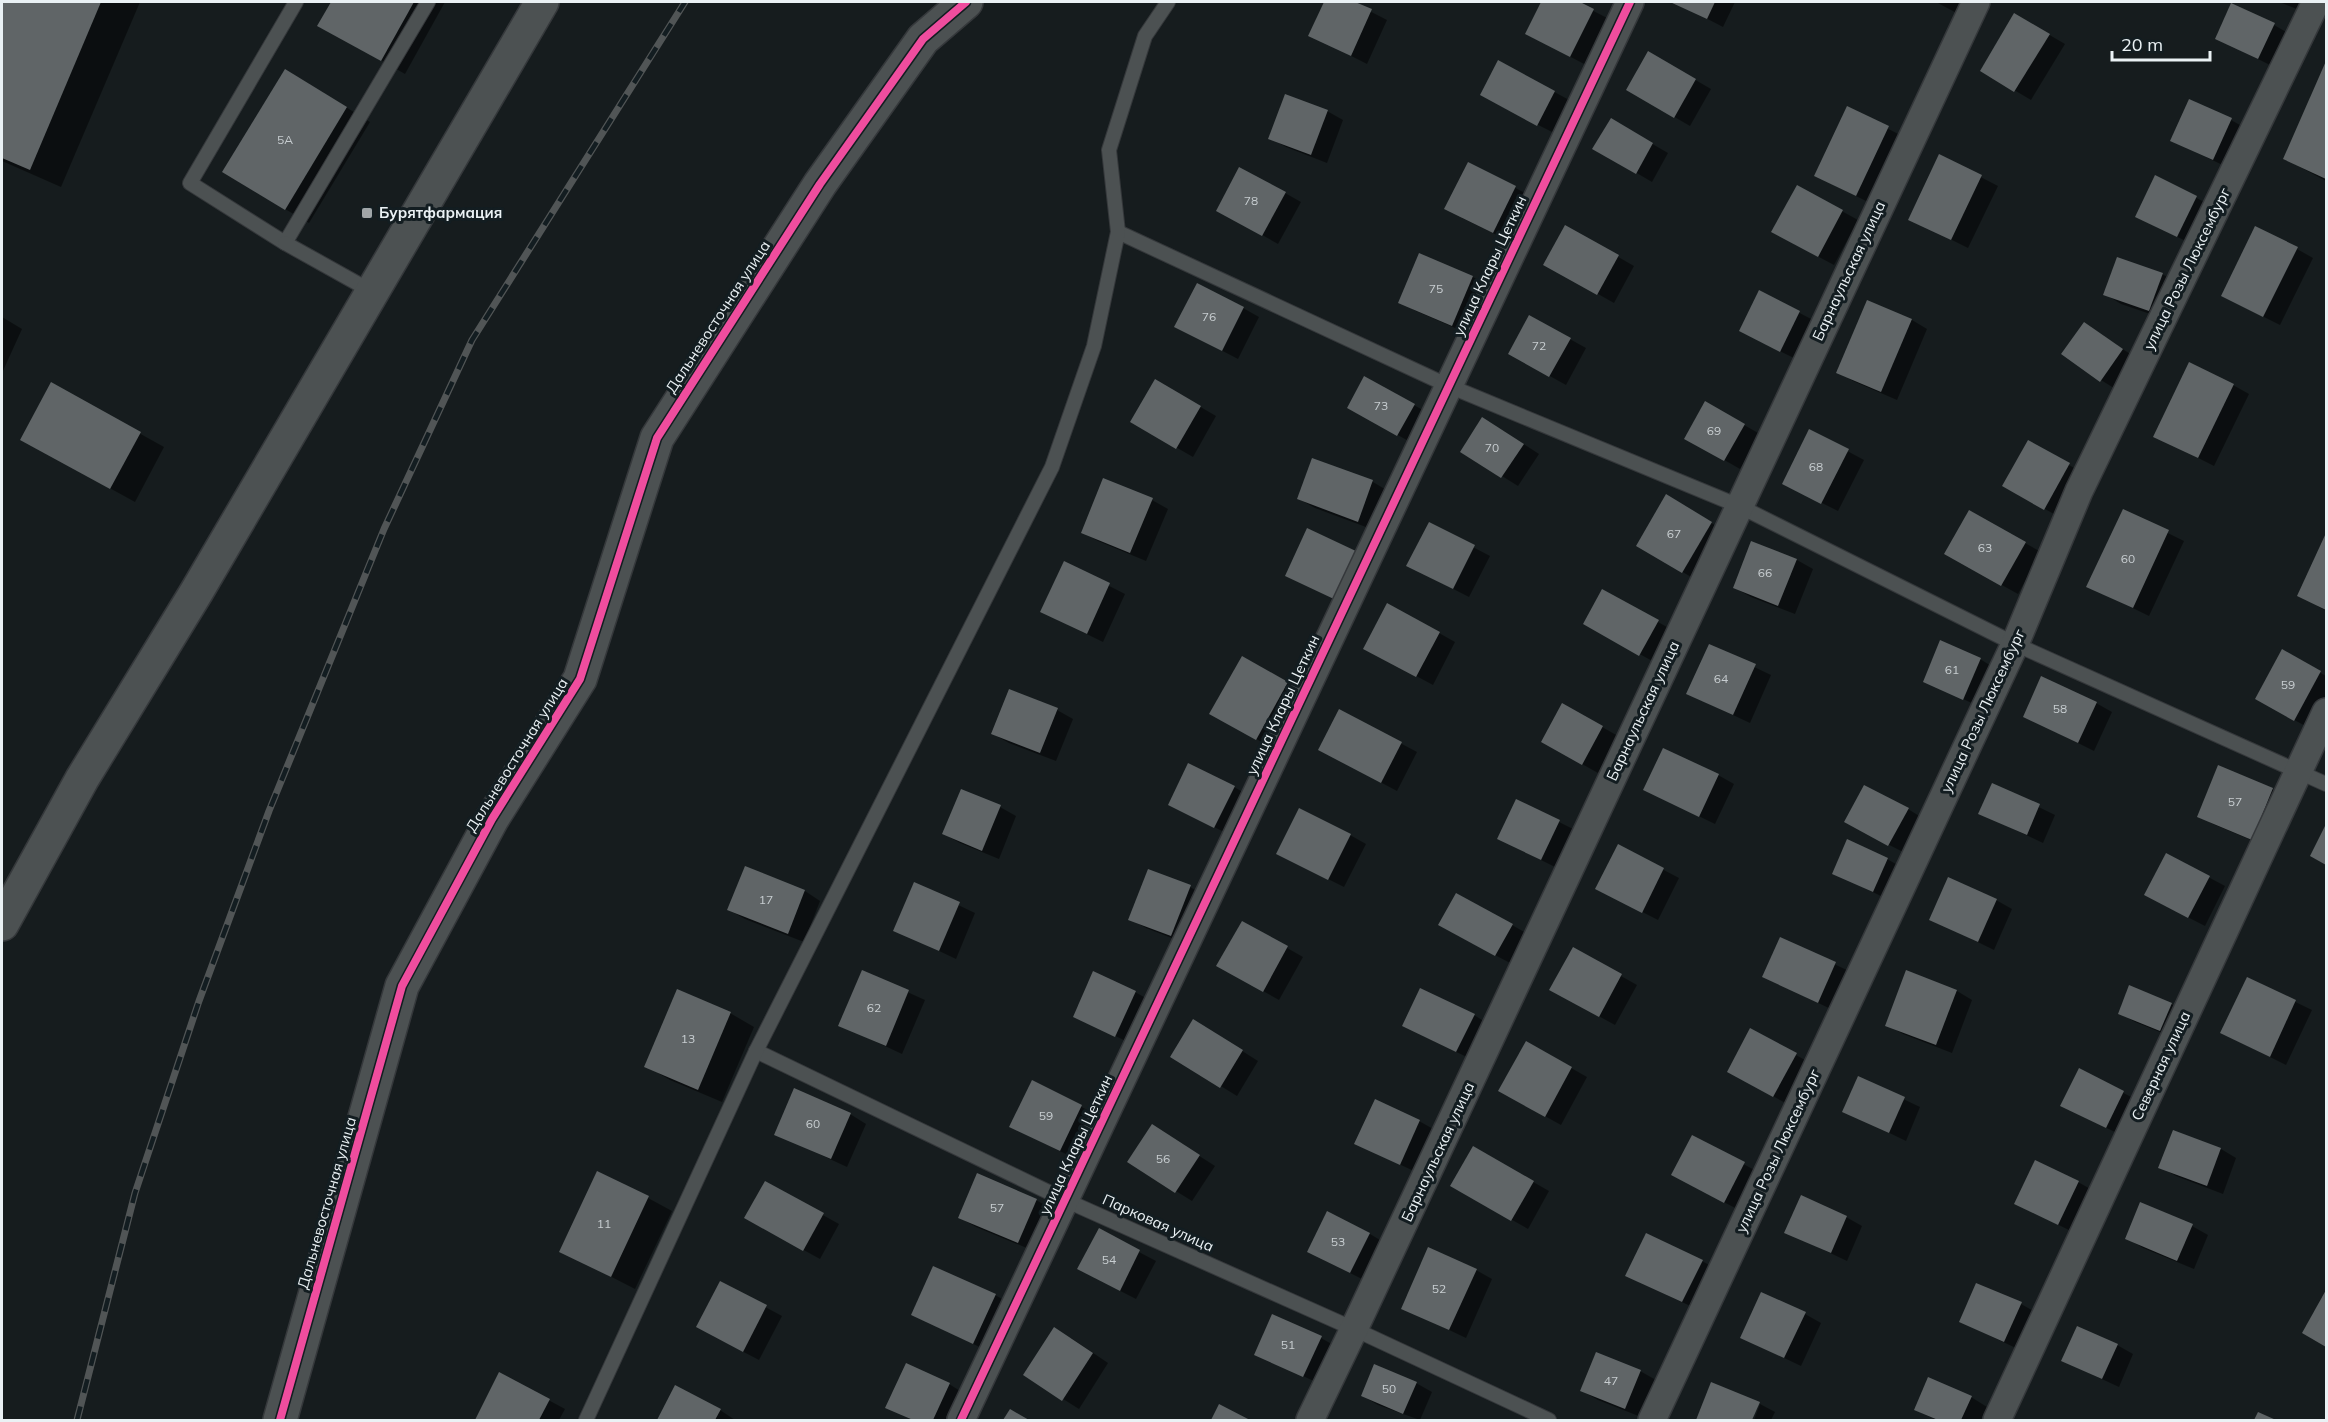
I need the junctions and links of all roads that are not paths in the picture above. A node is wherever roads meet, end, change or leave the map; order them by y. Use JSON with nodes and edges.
{"nodes":[{"id":1,"x":296,"y":2,"type":"edge"},
{"id":2,"x":428,"y":2,"type":"edge"},
{"id":3,"x":542,"y":2,"type":"edge"},
{"id":4,"x":966,"y":2,"type":"edge"},
{"id":5,"x":1168,"y":2,"type":"edge"},
{"id":6,"x":1630,"y":2,"type":"edge"},
{"id":7,"x":1976,"y":2,"type":"edge"},
{"id":8,"x":2316,"y":2,"type":"edge"},
{"id":9,"x":1118,"y":232,"type":"junction"},
{"id":10,"x":285,"y":243,"type":"junction"},
{"id":11,"x":371,"y":291,"type":"junction"},
{"id":12,"x":1449,"y":386,"type":"junction"},
{"id":13,"x":1739,"y":506,"type":"junction"},
{"id":14,"x":2015,"y":644,"type":"junction"},
{"id":15,"x":2326,"y":712,"type":"edge"},
{"id":16,"x":2299,"y":771,"type":"junction"},
{"id":17,"x":2326,"y":784,"type":"edge"},
{"id":18,"x":2,"y":924,"type":"edge"},
{"id":19,"x":756,"y":1051,"type":"junction"},
{"id":20,"x":1065,"y":1200,"type":"junction"},
{"id":21,"x":1354,"y":1329,"type":"junction"},
{"id":22,"x":280,"y":1420,"type":"edge"},
{"id":23,"x":585,"y":1420,"type":"edge"},
{"id":24,"x":961,"y":1420,"type":"edge"},
{"id":25,"x":1310,"y":1420,"type":"edge"},
{"id":26,"x":1549,"y":1420,"type":"edge"},
{"id":27,"x":1652,"y":1420,"type":"edge"},
{"id":28,"x":1997,"y":1420,"type":"edge"}],
"edges":[{"from":1,"to":10,"type":"lane"},
{"from":2,"to":10,"type":"lane"},
{"from":3,"to":11,"type":"street"},
{"from":4,"to":22,"type":"street","name":"Дальневосточная улица"},
{"from":5,"to":9,"type":"lane"},
{"from":6,"to":12,"type":"street","name":"улица Клары Цеткин"},
{"from":7,"to":13,"type":"street","name":"Барнаульская улица"},
{"from":8,"to":14,"type":"street","name":"улица Розы Люксембург"},
{"from":9,"to":12,"type":"lane"},
{"from":9,"to":19,"type":"lane"},
{"from":10,"to":11,"type":"lane"},
{"from":11,"to":18,"type":"street"},
{"from":12,"to":13,"type":"lane"},
{"from":12,"to":20,"type":"street","name":"улица Клары Цеткин"},
{"from":13,"to":14,"type":"lane"},
{"from":13,"to":21,"type":"street","name":"Барнаульская улица"},
{"from":14,"to":16,"type":"lane"},
{"from":14,"to":27,"type":"street","name":"улица Розы Люксембург"},
{"from":15,"to":16,"type":"street","name":"Северная улица"},
{"from":16,"to":17,"type":"lane"},
{"from":16,"to":28,"type":"street","name":"Северная улица"},
{"from":19,"to":20,"type":"lane","name":"Парковая улица"},
{"from":19,"to":23,"type":"lane"},
{"from":20,"to":21,"type":"lane","name":"Парковая улица"},
{"from":20,"to":24,"type":"street","name":"улица Клары Цеткин"},
{"from":21,"to":25,"type":"street","name":"Барнаульская улица"},
{"from":21,"to":26,"type":"lane","name":"Парковая улица"}]}
